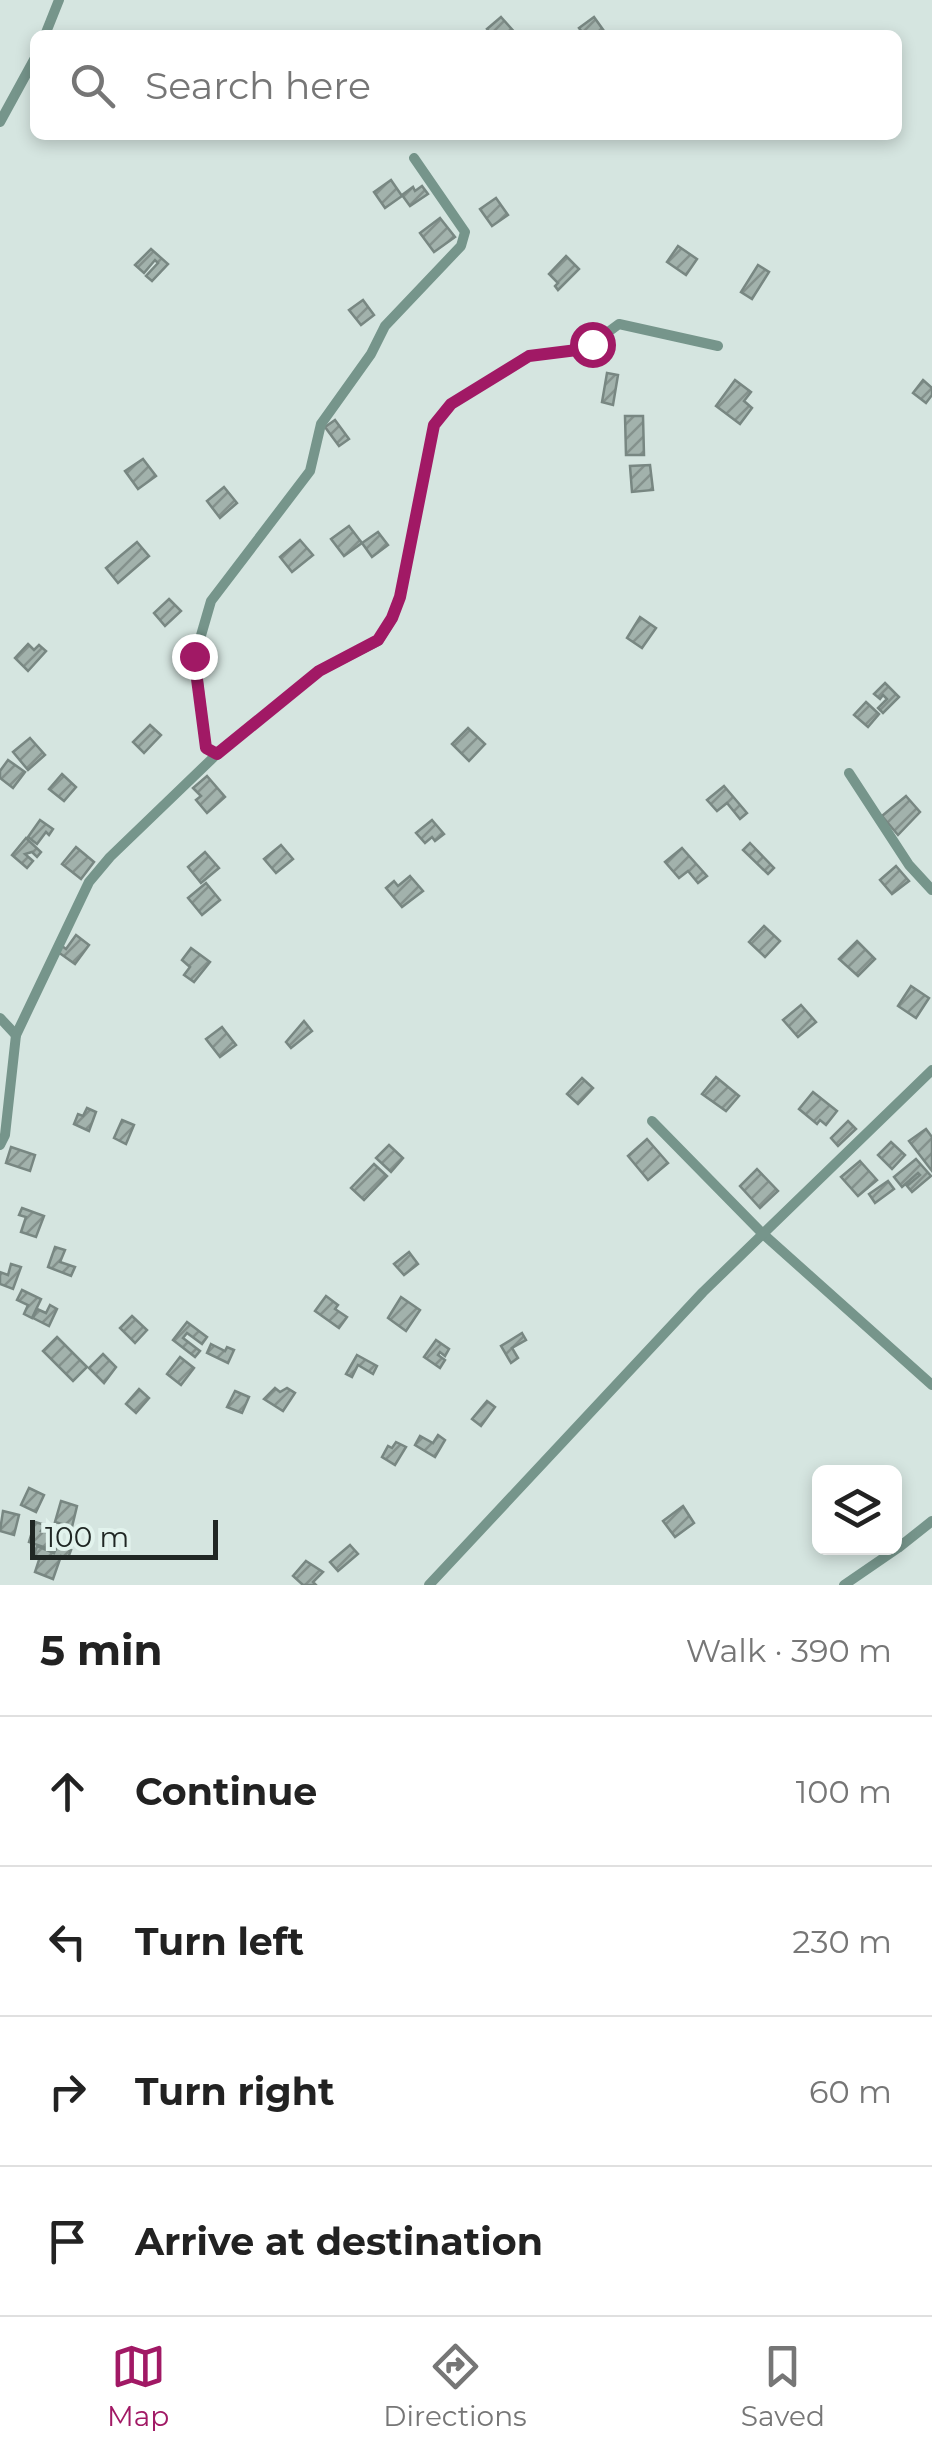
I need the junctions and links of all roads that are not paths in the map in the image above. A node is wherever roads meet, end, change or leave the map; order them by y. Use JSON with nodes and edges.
{"nodes":[{"id":1,"x":60,"y":0,"type":"edge"},
{"id":2,"x":47,"y":30,"type":"edge"},
{"id":3,"x":30,"y":67,"type":"edge"},
{"id":4,"x":0,"y":122,"type":"edge"},
{"id":5,"x":414,"y":158,"type":"dead end"},
{"id":6,"x":718,"y":346,"type":"dead end"},
{"id":7,"x":217,"y":754,"type":"junction"},
{"id":8,"x":849,"y":774,"type":"dead end"},
{"id":9,"x":932,"y":890,"type":"edge"},
{"id":10,"x":0,"y":1018,"type":"edge"},
{"id":11,"x":16,"y":1035,"type":"junction"},
{"id":12,"x":932,"y":1070,"type":"edge"},
{"id":13,"x":652,"y":1120,"type":"dead end"},
{"id":14,"x":0,"y":1145,"type":"edge"},
{"id":15,"x":762,"y":1233,"type":"junction"},
{"id":16,"x":932,"y":1386,"type":"edge"},
{"id":17,"x":932,"y":1521,"type":"edge"},
{"id":18,"x":428,"y":1585,"type":"edge"},
{"id":19,"x":844,"y":1585,"type":"edge"}],
"edges":[{"from":1,"to":2,"type":"street"},
{"from":3,"to":4,"type":"street"},
{"from":5,"to":7,"type":"street"},
{"from":6,"to":7,"type":"street"},
{"from":7,"to":11,"type":"street"},
{"from":8,"to":9,"type":"street"},
{"from":10,"to":11,"type":"street"},
{"from":11,"to":14,"type":"street"},
{"from":12,"to":15,"type":"street"},
{"from":13,"to":15,"type":"street"},
{"from":15,"to":16,"type":"street"},
{"from":15,"to":18,"type":"street"},
{"from":17,"to":19,"type":"street"}]}
